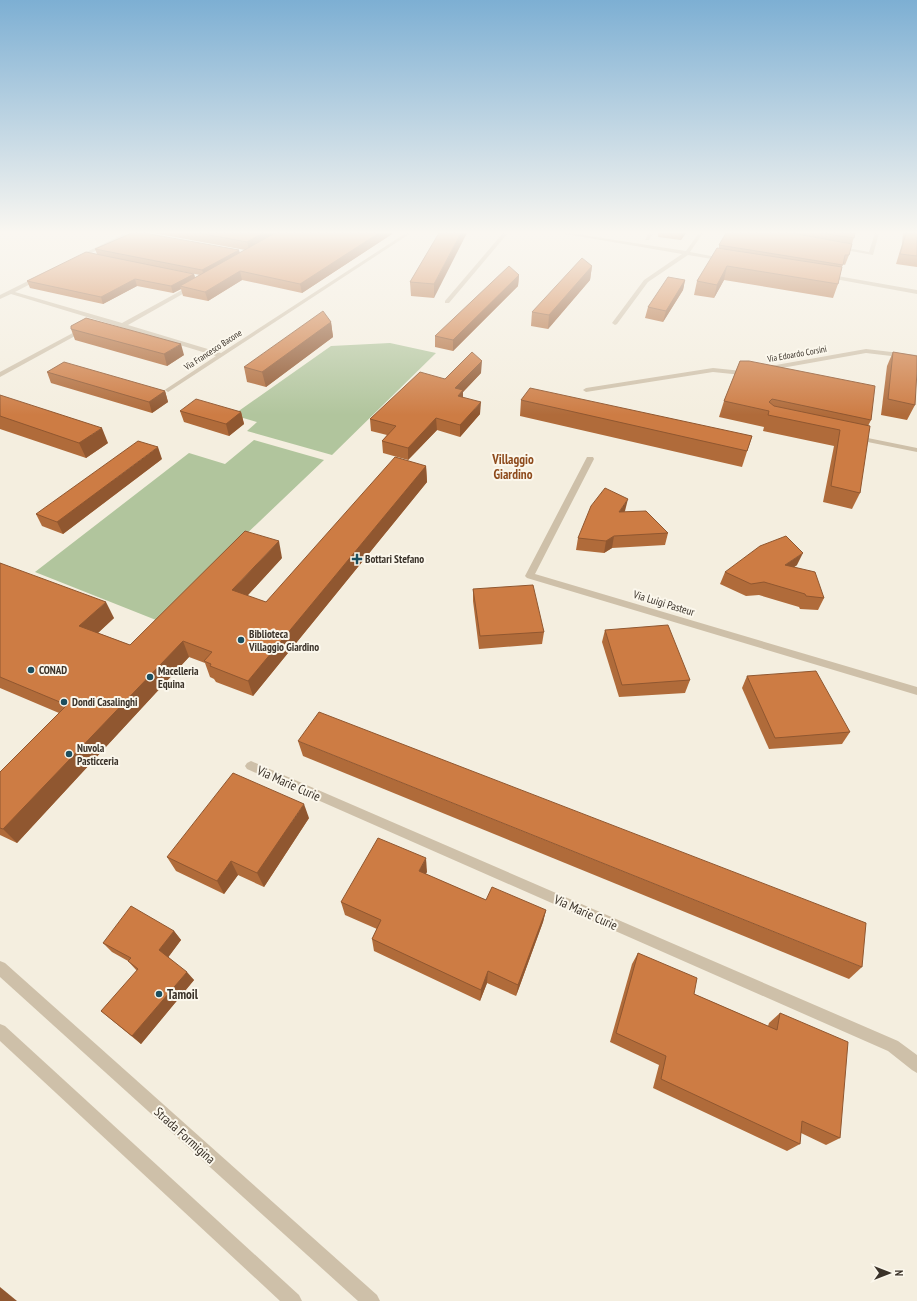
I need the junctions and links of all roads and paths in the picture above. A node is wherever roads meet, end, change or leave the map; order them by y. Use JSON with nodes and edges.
{"nodes":[{"id":1,"x":17,"y":294,"type":"edge"},
{"id":2,"x":178,"y":294,"type":"edge"},
{"id":3,"x":315,"y":294,"type":"edge"},
{"id":4,"x":454,"y":294,"type":"edge"},
{"id":5,"x":637,"y":294,"type":"edge"},
{"id":6,"x":447,"y":302,"type":"dead end"},
{"id":7,"x":101,"y":319,"type":"junction"},
{"id":8,"x":94,"y":323,"type":"edge"},
{"id":9,"x":615,"y":323,"type":"dead end"},
{"id":10,"x":122,"y":326,"type":"junction"},
{"id":11,"x":88,"y":327,"type":"edge"},
{"id":12,"x":221,"y":355,"type":"junction"},
{"id":13,"x":917,"y":357,"type":"edge"},
{"id":14,"x":0,"y":375,"type":"edge"},
{"id":15,"x":168,"y":390,"type":"dead end"},
{"id":16,"x":586,"y":390,"type":"dead end"},
{"id":17,"x":844,"y":434,"type":"edge"},
{"id":18,"x":917,"y":450,"type":"edge"},
{"id":19,"x":590,"y":459,"type":"dead end"},
{"id":20,"x":917,"y":691,"type":"edge"},
{"id":21,"x":251,"y":766,"type":"dead end"},
{"id":22,"x":0,"y":968,"type":"edge"},
{"id":23,"x":0,"y":1031,"type":"edge"},
{"id":24,"x":917,"y":1066,"type":"edge"},
{"id":25,"x":293,"y":1301,"type":"edge"},
{"id":26,"x":371,"y":1301,"type":"edge"}],
"edges":[{"from":1,"to":7,"type":"street"},
{"from":2,"to":10,"type":"street"},
{"from":3,"to":12,"type":"street","name":"Via Francesco Bacone"},
{"from":4,"to":6,"type":"street"},
{"from":5,"to":9,"type":"street"},
{"from":7,"to":8,"type":"street"},
{"from":7,"to":10,"type":"street"},
{"from":10,"to":12,"type":"street"},
{"from":11,"to":14,"type":"street"},
{"from":12,"to":15,"type":"street","name":"Via Francesco Bacone"},
{"from":13,"to":16,"type":"street","name":"Via Edoardo Corsini"},
{"from":17,"to":18,"type":"street"},
{"from":19,"to":20,"type":"street","name":"Via Luigi Pasteur"},
{"from":21,"to":24,"type":"street","name":"Via Marie Curie"},
{"from":22,"to":26,"type":"street","name":"Strada Formigina"},
{"from":23,"to":25,"type":"street"}]}
